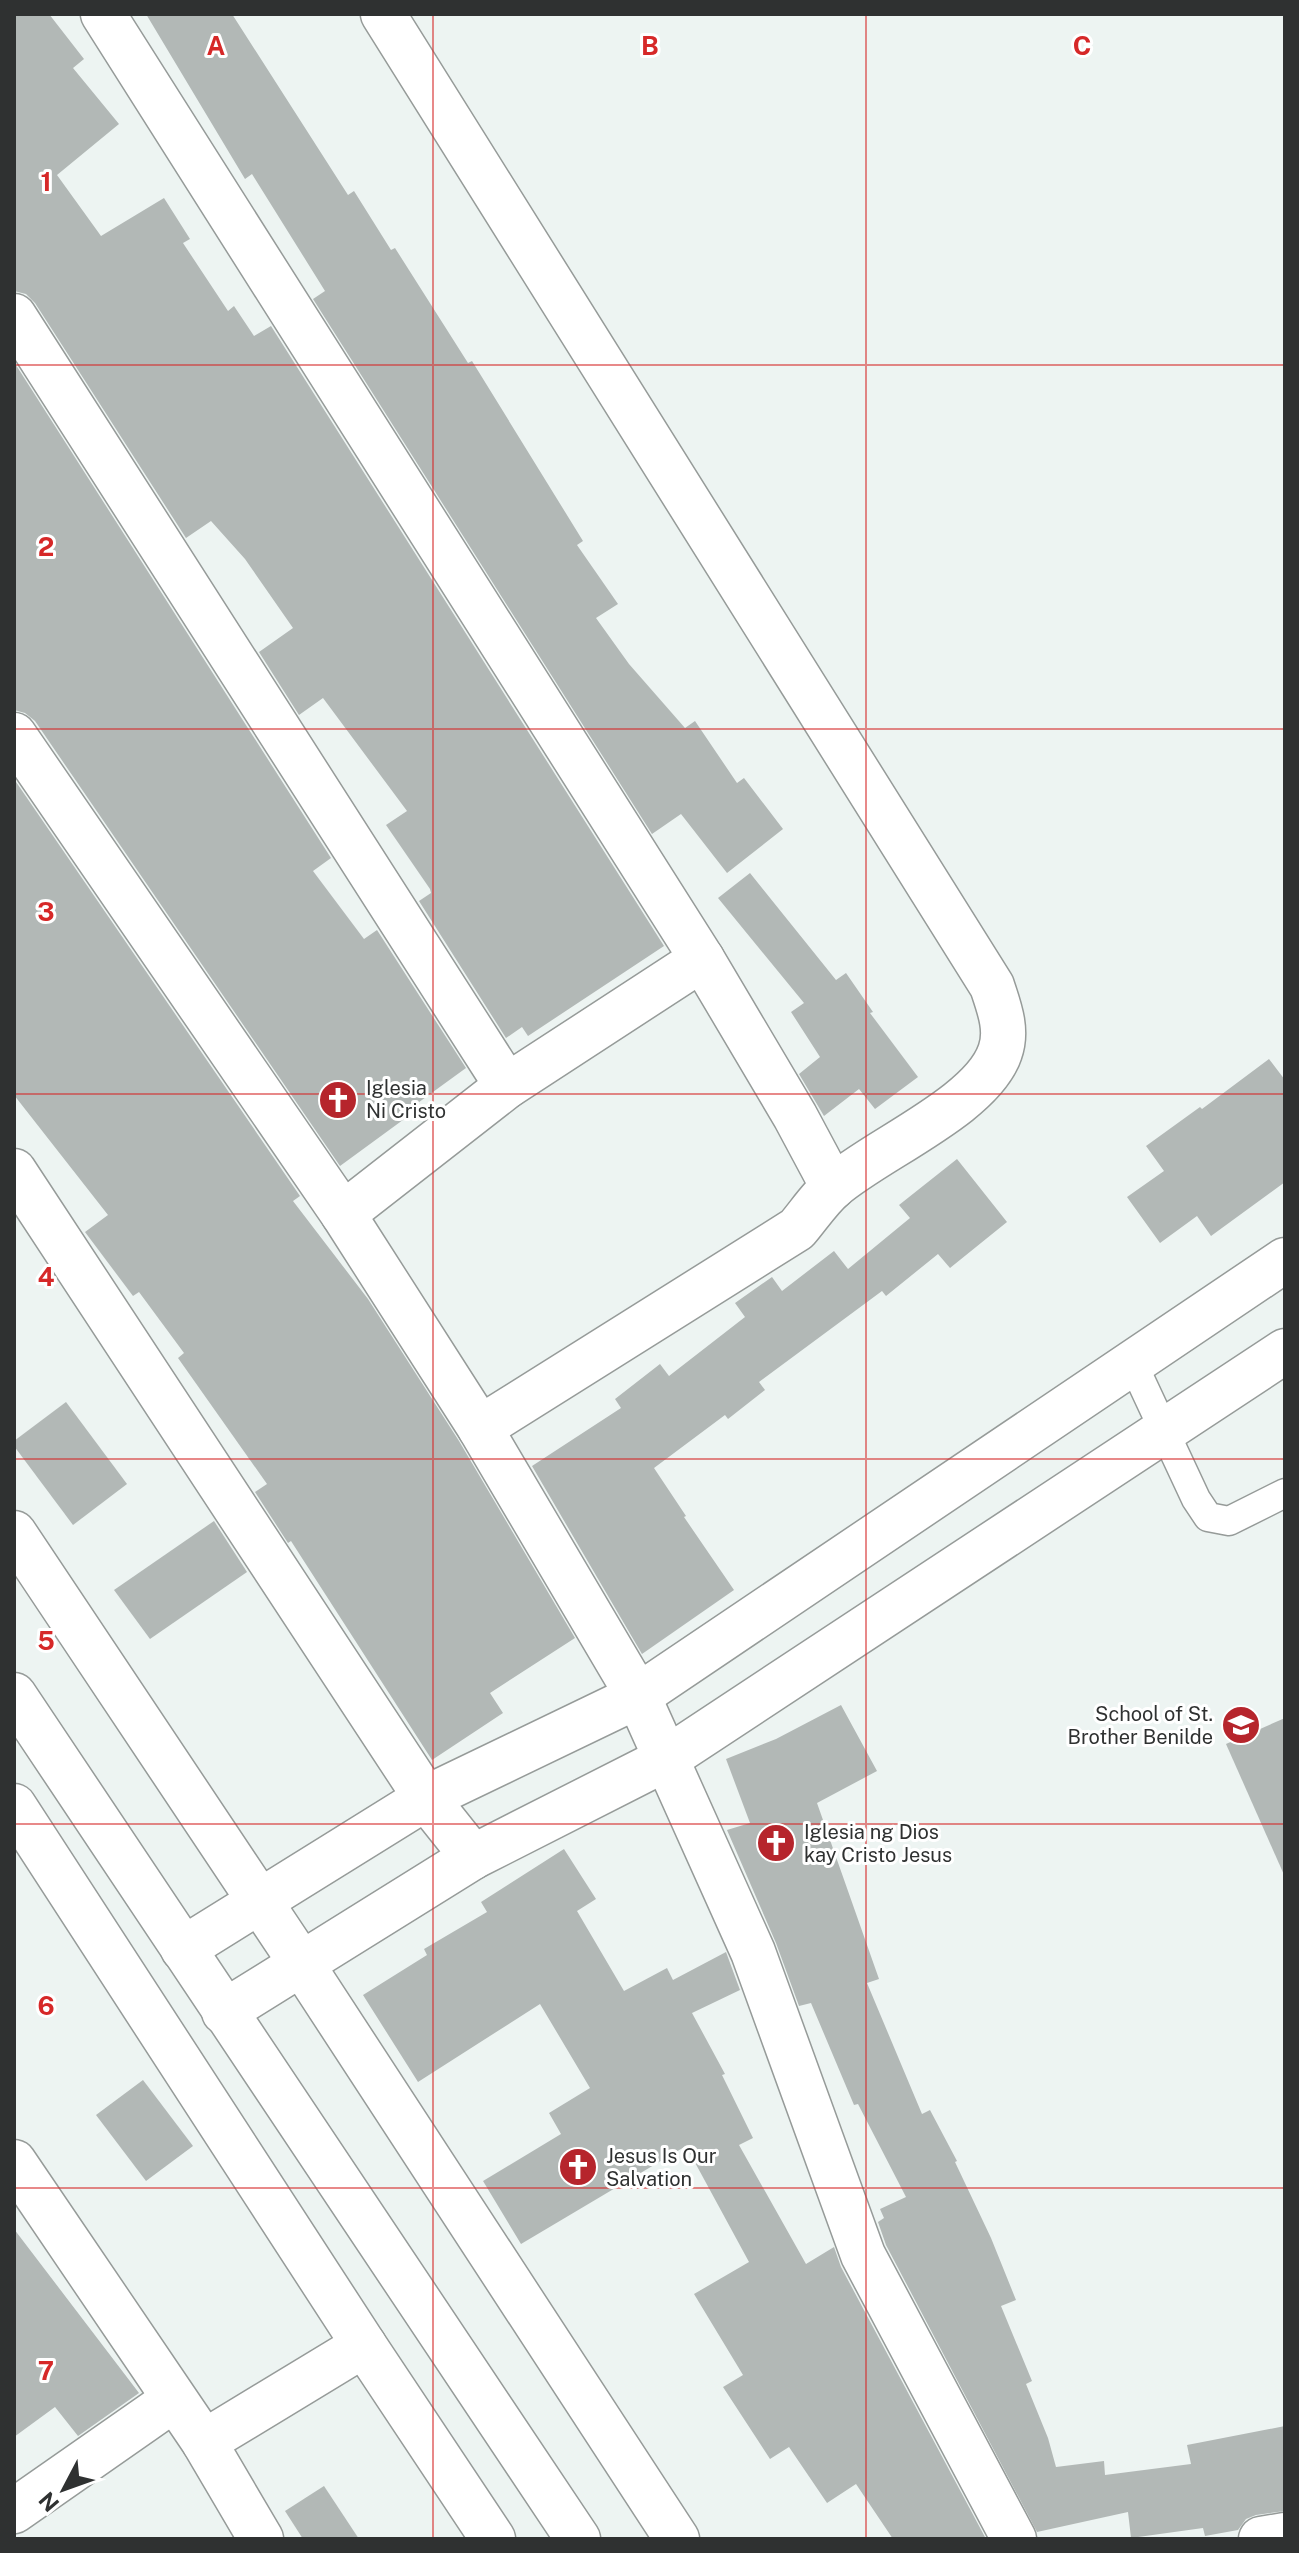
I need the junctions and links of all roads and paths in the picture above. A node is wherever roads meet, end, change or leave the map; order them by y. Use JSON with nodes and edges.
{"nodes":[{"id":1,"x":103,"y":14,"type":"edge"},
{"id":2,"x":383,"y":14,"type":"edge"},
{"id":3,"x":14,"y":316,"type":"edge"},
{"id":4,"x":14,"y":735,"type":"edge"},
{"id":5,"x":702,"y":959,"type":"junction"},
{"id":6,"x":507,"y":1086,"type":"junction"},
{"id":7,"x":14,"y":1171,"type":"edge"},
{"id":8,"x":833,"y":1187,"type":"junction"},
{"id":9,"x":343,"y":1214,"type":"junction"},
{"id":10,"x":1285,"y":1260,"type":"edge"},
{"id":11,"x":1283,"y":1356,"type":"edge"},
{"id":12,"x":1133,"y":1364,"type":"junction"},
{"id":13,"x":480,"y":1428,"type":"junction"},
{"id":14,"x":1164,"y":1433,"type":"junction"},
{"id":15,"x":1285,"y":1493,"type":"edge"},
{"id":16,"x":14,"y":1533,"type":"edge"},
{"id":17,"x":14,"y":1695,"type":"edge"},
{"id":18,"x":638,"y":1696,"type":"junction"},
{"id":19,"x":666,"y":1759,"type":"junction"},
{"id":20,"x":426,"y":1798,"type":"junction"},
{"id":21,"x":14,"y":1806,"type":"edge"},
{"id":22,"x":473,"y":1857,"type":"junction"},
{"id":23,"x":259,"y":1902,"type":"junction"},
{"id":24,"x":183,"y":1949,"type":"junction"},
{"id":25,"x":301,"y":1963,"type":"junction"},
{"id":26,"x":224,"y":2012,"type":"junction"},
{"id":27,"x":14,"y":2162,"type":"edge"},
{"id":28,"x":364,"y":2345,"type":"junction"},
{"id":29,"x":173,"y":2400,"type":"junction"},
{"id":30,"x":204,"y":2442,"type":"junction"},
{"id":31,"x":14,"y":2511,"type":"edge"},
{"id":32,"x":1285,"y":2535,"type":"edge"},
{"id":33,"x":261,"y":2539,"type":"edge"},
{"id":34,"x":493,"y":2539,"type":"edge"},
{"id":35,"x":578,"y":2539,"type":"edge"},
{"id":36,"x":677,"y":2539,"type":"edge"},
{"id":37,"x":1014,"y":2539,"type":"edge"},
{"id":38,"x":1261,"y":2539,"type":"edge"}],
"edges":[{"from":1,"to":5,"type":"street"},
{"from":2,"to":8,"type":"street"},
{"from":3,"to":6,"type":"street"},
{"from":4,"to":9,"type":"street"},
{"from":5,"to":6,"type":"street"},
{"from":5,"to":8,"type":"street"},
{"from":6,"to":9,"type":"street"},
{"from":7,"to":20,"type":"street"},
{"from":8,"to":13,"type":"street"},
{"from":9,"to":13,"type":"street"},
{"from":10,"to":12,"type":"street"},
{"from":11,"to":14,"type":"street"},
{"from":12,"to":14,"type":"lane"},
{"from":12,"to":18,"type":"street"},
{"from":13,"to":18,"type":"street"},
{"from":14,"to":15,"type":"lane"},
{"from":14,"to":19,"type":"street"},
{"from":16,"to":23,"type":"street"},
{"from":17,"to":24,"type":"street"},
{"from":18,"to":19,"type":"street"},
{"from":18,"to":20,"type":"street"},
{"from":19,"to":22,"type":"street"},
{"from":19,"to":37,"type":"street"},
{"from":20,"to":22,"type":"street"},
{"from":20,"to":23,"type":"street"},
{"from":21,"to":28,"type":"street"},
{"from":22,"to":25,"type":"street"},
{"from":23,"to":24,"type":"street"},
{"from":23,"to":25,"type":"street"},
{"from":24,"to":26,"type":"street"},
{"from":25,"to":26,"type":"street"},
{"from":25,"to":36,"type":"street"},
{"from":26,"to":35,"type":"street"},
{"from":27,"to":29,"type":"street"},
{"from":28,"to":30,"type":"street"},
{"from":28,"to":34,"type":"street"},
{"from":29,"to":30,"type":"street"},
{"from":29,"to":31,"type":"street"},
{"from":30,"to":33,"type":"street"},
{"from":32,"to":38,"type":"street"}]}
